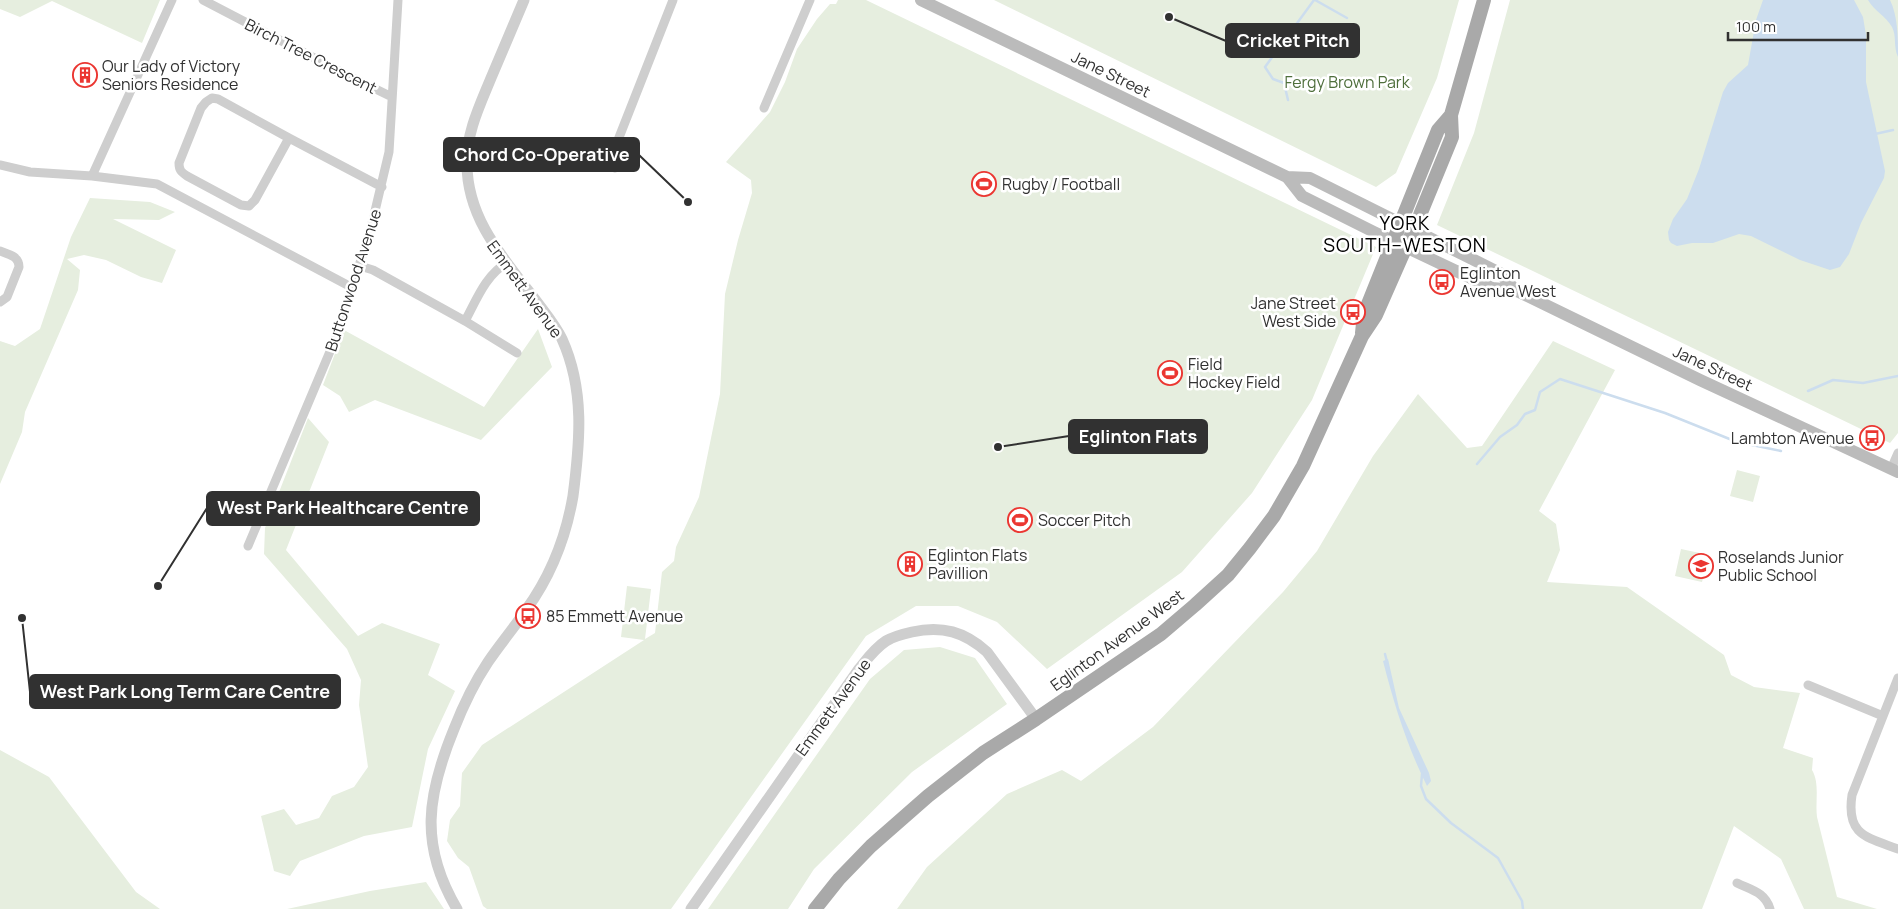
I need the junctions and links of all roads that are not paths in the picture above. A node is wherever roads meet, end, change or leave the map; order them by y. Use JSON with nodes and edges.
{"nodes":[{"id":1,"x":172,"y":0,"type":"edge"},
{"id":2,"x":204,"y":0,"type":"edge"},
{"id":3,"x":524,"y":0,"type":"edge"},
{"id":4,"x":673,"y":0,"type":"edge"},
{"id":5,"x":810,"y":0,"type":"edge"},
{"id":6,"x":921,"y":0,"type":"edge"},
{"id":7,"x":1484,"y":0,"type":"edge"},
{"id":8,"x":396,"y":1,"type":"edge"},
{"id":9,"x":392,"y":97,"type":"junction"},
{"id":10,"x":764,"y":108,"type":"dead end"},
{"id":11,"x":1451,"y":115,"type":"junction"},
{"id":12,"x":289,"y":138,"type":"junction"},
{"id":13,"x":0,"y":166,"type":"edge"},
{"id":14,"x":615,"y":168,"type":"dead end"},
{"id":15,"x":92,"y":176,"type":"junction"},
{"id":16,"x":1287,"y":177,"type":"junction"},
{"id":17,"x":382,"y":188,"type":"junction"},
{"id":18,"x":1399,"y":223,"type":"junction"},
{"id":19,"x":1413,"y":230,"type":"junction"},
{"id":20,"x":1392,"y":240,"type":"junction"},
{"id":21,"x":1406,"y":246,"type":"junction"},
{"id":22,"x":0,"y":251,"type":"edge"},
{"id":23,"x":507,"y":263,"type":"junction"},
{"id":24,"x":360,"y":266,"type":"junction"},
{"id":25,"x":353,"y":288,"type":"junction"},
{"id":26,"x":1515,"y":290,"type":"junction"},
{"id":27,"x":0,"y":302,"type":"edge"},
{"id":28,"x":465,"y":322,"type":"junction"},
{"id":29,"x":1362,"y":336,"type":"junction"},
{"id":30,"x":517,"y":353,"type":"dead end"},
{"id":31,"x":1898,"y":453,"type":"edge"},
{"id":32,"x":1895,"y":470,"type":"edge"},
{"id":33,"x":248,"y":546,"type":"dead end"},
{"id":34,"x":1898,"y":678,"type":"edge"},
{"id":35,"x":1808,"y":685,"type":"dead end"},
{"id":36,"x":1883,"y":716,"type":"junction"},
{"id":37,"x":1036,"y":719,"type":"junction"},
{"id":38,"x":1898,"y":849,"type":"edge"},
{"id":39,"x":1737,"y":883,"type":"dead end"},
{"id":40,"x":457,"y":909,"type":"edge"},
{"id":41,"x":691,"y":909,"type":"edge"},
{"id":42,"x":815,"y":909,"type":"edge"},
{"id":43,"x":1770,"y":909,"type":"edge"}],
"edges":[{"from":1,"to":15,"type":"street"},
{"from":2,"to":9,"type":"street","name":"Birch Tree Crescent"},
{"from":3,"to":23,"type":"street","name":"Emmett Avenue"},
{"from":4,"to":14,"type":"street"},
{"from":5,"to":10,"type":"street"},
{"from":6,"to":16,"type":"main road","name":"Jane Street"},
{"from":7,"to":11,"type":"main road","name":"Eglinton Avenue West"},
{"from":8,"to":9,"type":"street","name":"Buttonwood Avenue"},
{"from":9,"to":17,"type":"street","name":"Buttonwood Avenue"},
{"from":11,"to":18,"type":"main road","name":"Eglinton Avenue West"},
{"from":11,"to":19,"type":"main road","name":"Eglinton Avenue West"},
{"from":12,"to":12,"type":"street"},
{"from":12,"to":17,"type":"street"},
{"from":13,"to":15,"type":"street"},
{"from":15,"to":25,"type":"street"},
{"from":16,"to":18,"type":"main road","name":"Jane Street"},
{"from":16,"to":20,"type":"main road","name":"Jane Street"},
{"from":17,"to":24,"type":"street","name":"Buttonwood Avenue"},
{"from":18,"to":19,"type":"main road","name":"Jane Street"},
{"from":18,"to":20,"type":"main road","name":"Eglinton Avenue West"},
{"from":19,"to":21,"type":"main road","name":"Eglinton Avenue West"},
{"from":19,"to":26,"type":"main road","name":"Jane Street"},
{"from":20,"to":21,"type":"main road","name":"Jane Street"},
{"from":20,"to":29,"type":"main road","name":"Eglinton Avenue West"},
{"from":21,"to":26,"type":"main road","name":"Jane Street"},
{"from":21,"to":29,"type":"main road","name":"Eglinton Avenue West"},
{"from":22,"to":27,"type":"street"},
{"from":23,"to":28,"type":"street"},
{"from":23,"to":40,"type":"street","name":"Emmett Avenue"},
{"from":24,"to":25,"type":"street","name":"Buttonwood Avenue"},
{"from":24,"to":28,"type":"street"},
{"from":25,"to":33,"type":"street","name":"Buttonwood Avenue"},
{"from":26,"to":32,"type":"main road","name":"Jane Street"},
{"from":28,"to":30,"type":"street"},
{"from":29,"to":37,"type":"main road","name":"Eglinton Avenue West"},
{"from":31,"to":32,"type":"street"},
{"from":34,"to":36,"type":"street"},
{"from":35,"to":36,"type":"street"},
{"from":36,"to":38,"type":"street"},
{"from":37,"to":41,"type":"street","name":"Emmett Avenue"},
{"from":37,"to":42,"type":"main road","name":"Eglinton Avenue West"},
{"from":39,"to":43,"type":"street"}]}
